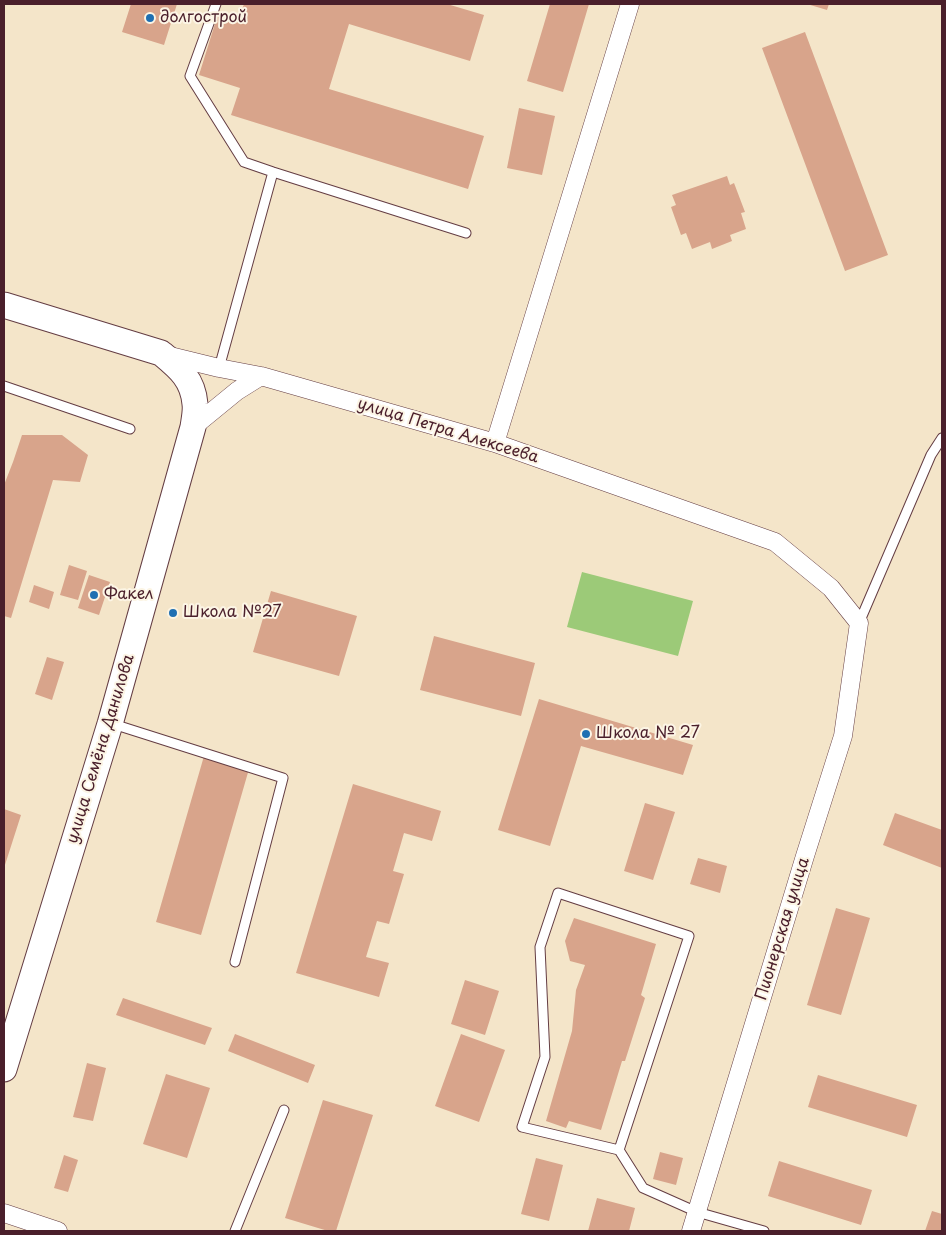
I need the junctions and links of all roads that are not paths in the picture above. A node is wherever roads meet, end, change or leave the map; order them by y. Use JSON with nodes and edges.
{"nodes":[{"id":1,"x":216,"y":4,"type":"edge"},
{"id":2,"x":630,"y":4,"type":"edge"},
{"id":3,"x":273,"y":172,"type":"junction"},
{"id":4,"x":466,"y":233,"type":"dead end"},
{"id":5,"x":4,"y":305,"type":"edge"},
{"id":6,"x":161,"y":353,"type":"junction"},
{"id":7,"x":219,"y":368,"type":"junction"},
{"id":8,"x":261,"y":376,"type":"junction"},
{"id":9,"x":4,"y":386,"type":"edge"},
{"id":10,"x":193,"y":428,"type":"junction"},
{"id":11,"x":130,"y":429,"type":"dead end"},
{"id":12,"x":942,"y":438,"type":"edge"},
{"id":13,"x":495,"y":443,"type":"junction"},
{"id":14,"x":859,"y":623,"type":"junction"},
{"id":15,"x":110,"y":724,"type":"junction"},
{"id":16,"x":235,"y":962,"type":"dead end"},
{"id":17,"x":4,"y":1069,"type":"edge"},
{"id":18,"x":284,"y":1110,"type":"dead end"},
{"id":19,"x":619,"y":1150,"type":"junction"},
{"id":20,"x":697,"y":1212,"type":"junction"},
{"id":21,"x":4,"y":1213,"type":"edge"},
{"id":22,"x":58,"y":1231,"type":"edge"},
{"id":23,"x":235,"y":1231,"type":"edge"},
{"id":24,"x":691,"y":1231,"type":"edge"},
{"id":25,"x":764,"y":1231,"type":"edge"}],
"edges":[{"from":1,"to":3,"type":"lane"},
{"from":2,"to":13,"type":"street"},
{"from":3,"to":4,"type":"lane"},
{"from":3,"to":7,"type":"lane"},
{"from":5,"to":6,"type":"street","name":"улица Петра Алексеева"},
{"from":6,"to":7,"type":"street","name":"улица Петра Алексеева"},
{"from":6,"to":10,"type":"street","name":"улица Семёна Данилова"},
{"from":7,"to":8,"type":"street","name":"улица Петра Алексеева"},
{"from":8,"to":10,"type":"street"},
{"from":8,"to":13,"type":"street","name":"улица Петра Алексеева"},
{"from":9,"to":11,"type":"lane"},
{"from":10,"to":15,"type":"street","name":"улица Семёна Данилова"},
{"from":12,"to":14,"type":"lane"},
{"from":13,"to":14,"type":"street","name":"улица Петра Алексеева"},
{"from":14,"to":20,"type":"street","name":"Пионерская улица"},
{"from":15,"to":16,"type":"lane"},
{"from":15,"to":17,"type":"street","name":"улица Семёна Данилова"},
{"from":18,"to":23,"type":"lane"},
{"from":19,"to":19,"type":"lane"},
{"from":19,"to":20,"type":"lane"},
{"from":20,"to":24,"type":"street","name":"Пионерская улица"},
{"from":20,"to":25,"type":"lane"},
{"from":21,"to":22,"type":"street"}]}
